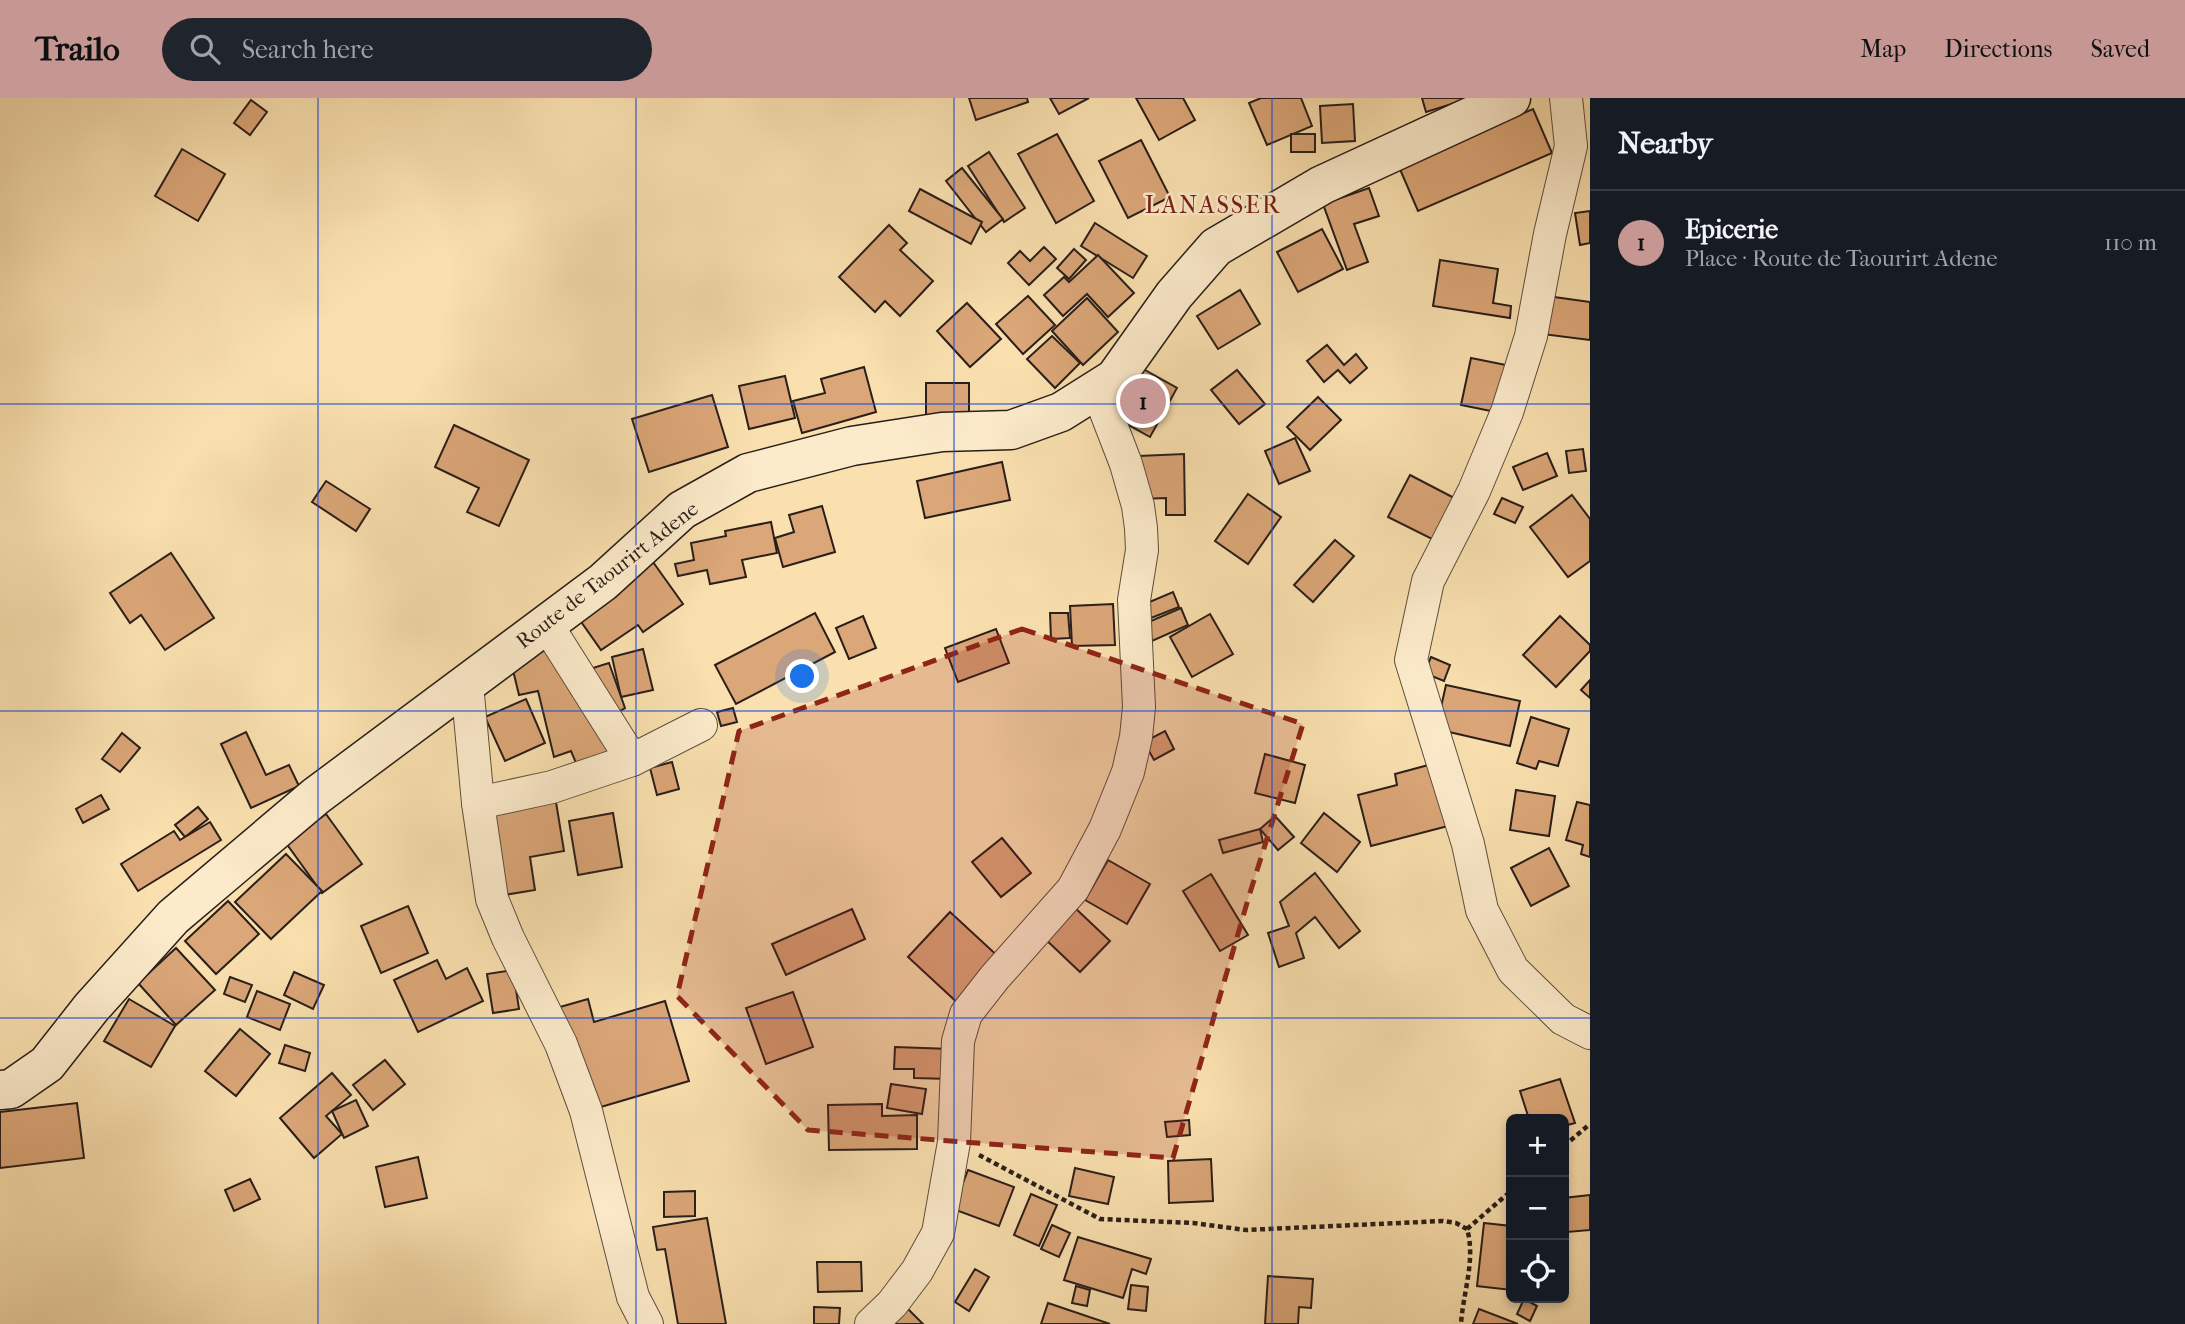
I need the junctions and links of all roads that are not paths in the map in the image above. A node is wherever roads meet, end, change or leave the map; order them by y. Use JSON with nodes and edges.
{"nodes":[{"id":1,"x":1511,"y":98,"type":"edge"},
{"id":2,"x":1566,"y":98,"type":"edge"},
{"id":3,"x":1097,"y":389,"type":"junction"},
{"id":4,"x":547,"y":625,"type":"junction"},
{"id":5,"x":467,"y":684,"type":"junction"},
{"id":6,"x":701,"y":724,"type":"dead end"},
{"id":7,"x":632,"y":761,"type":"junction"},
{"id":8,"x":478,"y":803,"type":"junction"},
{"id":9,"x":1590,"y":1033,"type":"edge"},
{"id":10,"x":0,"y":1090,"type":"edge"},
{"id":11,"x":647,"y":1324,"type":"edge"},
{"id":12,"x":871,"y":1324,"type":"edge"}],
"edges":[{"from":1,"to":3,"type":"street","name":"Route de Taourirt Adene"},
{"from":2,"to":9,"type":"street"},
{"from":3,"to":4,"type":"street","name":"Route de Taourirt Adene"},
{"from":3,"to":12,"type":"street"},
{"from":4,"to":5,"type":"street","name":"Route de Taourirt Adene"},
{"from":4,"to":7,"type":"street"},
{"from":5,"to":8,"type":"street"},
{"from":5,"to":10,"type":"street","name":"Route de Taourirt Adene"},
{"from":6,"to":7,"type":"street"},
{"from":7,"to":8,"type":"street"},
{"from":8,"to":11,"type":"street"}]}
